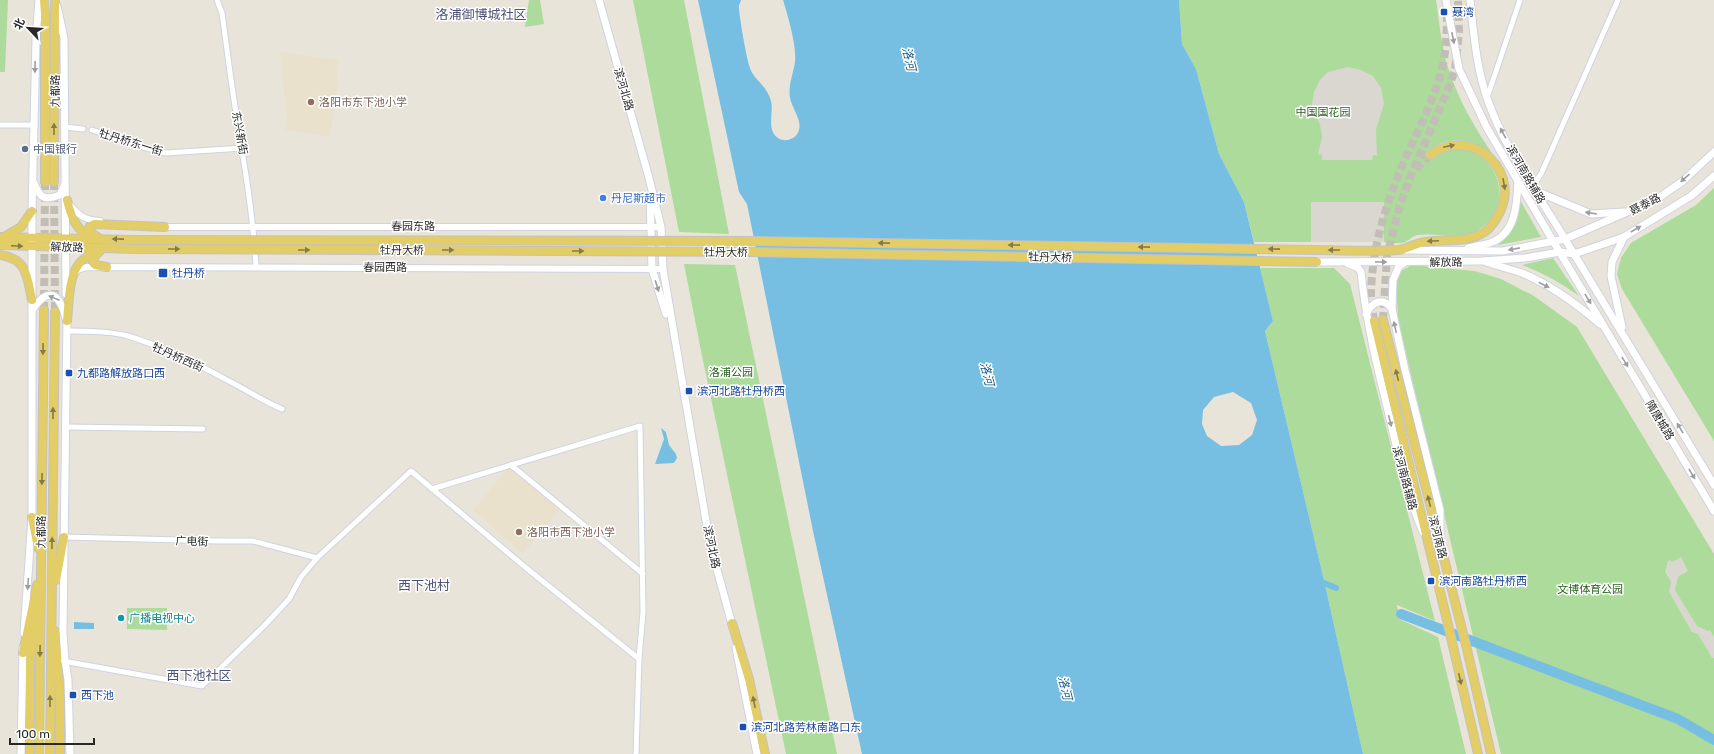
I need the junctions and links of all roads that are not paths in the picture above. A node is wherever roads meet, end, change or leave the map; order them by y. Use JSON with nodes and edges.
{"nodes":[{"id":1,"x":39,"y":0,"type":"edge"},
{"id":2,"x":44,"y":0,"type":"edge"},
{"id":3,"x":56,"y":0,"type":"edge"},
{"id":4,"x":217,"y":0,"type":"edge"},
{"id":5,"x":599,"y":0,"type":"edge"},
{"id":6,"x":1446,"y":0,"type":"edge"},
{"id":7,"x":1470,"y":0,"type":"edge"},
{"id":8,"x":1520,"y":0,"type":"edge"},
{"id":9,"x":1618,"y":0,"type":"edge"},
{"id":10,"x":1487,"y":98,"type":"junction"},
{"id":11,"x":0,"y":125,"type":"edge"},
{"id":12,"x":35,"y":125,"type":"junction"},
{"id":13,"x":65,"y":128,"type":"junction"},
{"id":14,"x":83,"y":129,"type":"dead end"},
{"id":15,"x":92,"y":130,"type":"dead end"},
{"id":16,"x":243,"y":148,"type":"junction"},
{"id":17,"x":1714,"y":152,"type":"edge"},
{"id":18,"x":1430,"y":155,"type":"tunnel mouth"},
{"id":19,"x":1714,"y":176,"type":"edge"},
{"id":20,"x":649,"y":178,"type":"junction"},
{"id":21,"x":33,"y":181,"type":"junction"},
{"id":22,"x":1518,"y":181,"type":"junction"},
{"id":23,"x":45,"y":182,"type":"tunnel mouth"},
{"id":24,"x":54,"y":182,"type":"tunnel mouth"},
{"id":25,"x":66,"y":182,"type":"junction"},
{"id":26,"x":1534,"y":189,"type":"junction"},
{"id":27,"x":66,"y":200,"type":"junction"},
{"id":28,"x":32,"y":211,"type":"junction"},
{"id":29,"x":1630,"y":212,"type":"junction"},
{"id":30,"x":165,"y":227,"type":"junction"},
{"id":31,"x":254,"y":227,"type":"junction"},
{"id":32,"x":651,"y":227,"type":"junction"},
{"id":33,"x":661,"y":227,"type":"junction"},
{"id":34,"x":1624,"y":237,"type":"junction"},
{"id":35,"x":102,"y":239,"type":"junction"},
{"id":36,"x":1565,"y":239,"type":"junction"},
{"id":37,"x":1,"y":240,"type":"edge"},
{"id":38,"x":134,"y":240,"type":"joint"},
{"id":39,"x":1553,"y":241,"type":"junction"},
{"id":40,"x":32,"y":242,"type":"junction"},
{"id":41,"x":66,"y":243,"type":"junction"},
{"id":42,"x":106,"y":249,"type":"junction"},
{"id":43,"x":134,"y":249,"type":"joint"},
{"id":44,"x":1313,"y":250,"type":"joint"},
{"id":45,"x":1401,"y":250,"type":"junction"},
{"id":46,"x":1457,"y":250,"type":"junction"},
{"id":47,"x":1560,"y":252,"type":"junction"},
{"id":48,"x":1574,"y":254,"type":"junction"},
{"id":49,"x":0,"y":255,"type":"edge"},
{"id":50,"x":1482,"y":261,"type":"junction"},
{"id":51,"x":1317,"y":262,"type":"joint"},
{"id":52,"x":1342,"y":262,"type":"junction"},
{"id":53,"x":1405,"y":262,"type":"junction"},
{"id":54,"x":256,"y":266,"type":"junction"},
{"id":55,"x":107,"y":267,"type":"junction"},
{"id":56,"x":652,"y":269,"type":"junction"},
{"id":57,"x":663,"y":269,"type":"junction"},
{"id":58,"x":71,"y":282,"type":"junction"},
{"id":59,"x":32,"y":300,"type":"junction"},
{"id":60,"x":1392,"y":309,"type":"junction"},
{"id":61,"x":32,"y":310,"type":"junction"},
{"id":62,"x":44,"y":310,"type":"tunnel mouth"},
{"id":63,"x":55,"y":312,"type":"tunnel mouth"},
{"id":64,"x":1366,"y":314,"type":"junction"},
{"id":65,"x":1383,"y":320,"type":"tunnel mouth"},
{"id":66,"x":67,"y":321,"type":"junction"},
{"id":67,"x":1374,"y":321,"type":"tunnel mouth"},
{"id":68,"x":1605,"y":329,"type":"junction"},
{"id":69,"x":67,"y":331,"type":"junction"},
{"id":70,"x":1623,"y":333,"type":"junction"},
{"id":71,"x":674,"y":338,"type":"junction"},
{"id":72,"x":282,"y":409,"type":"dead end"},
{"id":73,"x":65,"y":427,"type":"junction"},
{"id":74,"x":203,"y":429,"type":"dead end"},
{"id":75,"x":511,"y":465,"type":"junction"},
{"id":76,"x":1714,"y":485,"type":"edge"},
{"id":77,"x":432,"y":489,"type":"junction"},
{"id":78,"x":1714,"y":511,"type":"edge"},
{"id":79,"x":32,"y":517,"type":"junction"},
{"id":80,"x":64,"y":537,"type":"junction"},
{"id":81,"x":1439,"y":542,"type":"junction"},
{"id":82,"x":1428,"y":545,"type":"junction"},
{"id":83,"x":317,"y":558,"type":"junction"},
{"id":84,"x":41,"y":564,"type":"junction"},
{"id":85,"x":643,"y":574,"type":"junction"},
{"id":86,"x":52,"y":598,"type":"junction"},
{"id":87,"x":732,"y":623,"type":"junction"},
{"id":88,"x":23,"y":653,"type":"junction"},
{"id":89,"x":639,"y":659,"type":"junction"},
{"id":90,"x":62,"y":661,"type":"junction"},
{"id":91,"x":21,"y":754,"type":"edge"},
{"id":92,"x":30,"y":754,"type":"edge"},
{"id":93,"x":39,"y":754,"type":"edge"},
{"id":94,"x":50,"y":754,"type":"edge"},
{"id":95,"x":60,"y":754,"type":"edge"},
{"id":96,"x":70,"y":754,"type":"edge"},
{"id":97,"x":636,"y":754,"type":"edge"},
{"id":98,"x":757,"y":754,"type":"edge"},
{"id":99,"x":765,"y":754,"type":"edge"},
{"id":100,"x":1478,"y":754,"type":"edge"},
{"id":101,"x":1491,"y":754,"type":"edge"}],
"edges":[{"from":1,"to":12,"type":"main road","name":"九都路","one_way":true},
{"from":2,"to":23,"type":"main road","name":"九都路"},
{"from":3,"to":13,"type":"main road"},
{"from":24,"to":3,"type":"main road","name":"九都路","one_way":true},
{"from":4,"to":16,"type":"street","name":"东兴新街"},
{"from":5,"to":20,"type":"main road","name":"滨河北路"},
{"from":6,"to":22,"type":"main road","name":"滨河南路辅路","one_way":true},
{"from":7,"to":10,"type":"main road","name":"滨河南路辅路"},
{"from":8,"to":10,"type":"street"},
{"from":9,"to":26,"type":"street"},
{"from":26,"to":10,"type":"main road","name":"滨河南路辅路","one_way":true},
{"from":11,"to":12,"type":"street"},
{"from":12,"to":21,"type":"main road","name":"九都路"},
{"from":13,"to":14,"type":"street","name":"牡丹桥东一街"},
{"from":13,"to":25,"type":"main road"},
{"from":15,"to":16,"type":"street","name":"牡丹桥东一街"},
{"from":16,"to":31,"type":"street","name":"东兴新街"},
{"from":17,"to":29,"type":"main road","name":"聂泰路","one_way":true},
{"from":18,"to":45,"type":"main road","one_way":true},
{"from":34,"to":19,"type":"main road","name":"聂泰路","one_way":true},
{"from":20,"to":32,"type":"main road","name":"滨河北路"},
{"from":20,"to":33,"type":"main road","name":"滨河北路"},
{"from":21,"to":25,"type":"main road"},
{"from":21,"to":28,"type":"main road","name":"九都路"},
{"from":22,"to":39,"type":"main road","name":"滨河南路辅路"},
{"from":22,"to":46,"type":"main road"},
{"from":25,"to":27,"type":"main road"},
{"from":29,"to":26,"type":"main road","one_way":true},
{"from":26,"to":36,"type":"main road","name":"滨河南路辅路"},
{"from":27,"to":30,"type":"street","name":"春园东路"},
{"from":27,"to":35,"type":"main road"},
{"from":27,"to":41,"type":"main road"},
{"from":28,"to":37,"type":"main road"},
{"from":28,"to":40,"type":"main road","name":"九都路"},
{"from":29,"to":36,"type":"main road","name":"聂泰路"},
{"from":30,"to":31,"type":"street","name":"春园东路"},
{"from":30,"to":35,"type":"main road"},
{"from":31,"to":32,"type":"street","name":"春园东路"},
{"from":31,"to":54,"type":"street","name":"东兴新街"},
{"from":32,"to":33,"type":"street","name":"春园东路"},
{"from":32,"to":56,"type":"main road","name":"滨河北路"},
{"from":33,"to":57,"type":"main road","name":"滨河北路"},
{"from":34,"to":48,"type":"main road","name":"聂泰路"},
{"from":34,"to":70,"type":"main road"},
{"from":38,"to":35,"type":"main road","name":"解放路","one_way":true},
{"from":35,"to":41,"type":"main road","name":"解放路"},
{"from":36,"to":39,"type":"main road","name":"解放路"},
{"from":36,"to":48,"type":"main road","name":"滨河南路辅路"},
{"from":37,"to":40,"type":"main road","name":"解放路"},
{"from":44,"to":38,"type":"main road","name":"牡丹大桥","one_way":true,"bridge":true},
{"from":39,"to":46,"type":"main road","name":"解放路","one_way":true},
{"from":39,"to":47,"type":"main road","name":"滨河南路辅路"},
{"from":40,"to":41,"type":"main road","name":"解放路"},
{"from":40,"to":59,"type":"main road","name":"九都路"},
{"from":41,"to":42,"type":"main road","name":"解放路"},
{"from":41,"to":66,"type":"main road"},
{"from":42,"to":43,"type":"main road","name":"解放路"},
{"from":42,"to":55,"type":"main road"},
{"from":42,"to":58,"type":"main road"},
{"from":43,"to":51,"type":"main road","name":"牡丹大桥","one_way":true,"bridge":true},
{"from":45,"to":44,"type":"main road","name":"解放路","one_way":true},
{"from":45,"to":46,"type":"main road","name":"解放路"},
{"from":47,"to":48,"type":"main road","name":"解放路"},
{"from":47,"to":50,"type":"main road","name":"解放路"},
{"from":47,"to":68,"type":"main road","name":"滨河南路辅路","one_way":true},
{"from":48,"to":70,"type":"main road","name":"滨河南路辅路"},
{"from":49,"to":59,"type":"main road"},
{"from":50,"to":53,"type":"main road","name":"解放路"},
{"from":50,"to":68,"type":"main road","one_way":true},
{"from":51,"to":52,"type":"main road","name":"解放路"},
{"from":52,"to":53,"type":"main road","name":"解放路","one_way":true},
{"from":52,"to":64,"type":"main road","name":"滨河南路辅路"},
{"from":53,"to":60,"type":"main road"},
{"from":54,"to":55,"type":"street","name":"春园西路"},
{"from":54,"to":56,"type":"street","name":"春园西路"},
{"from":55,"to":58,"type":"street","name":"春园西路"},
{"from":56,"to":57,"type":"street","name":"春园西路"},
{"from":56,"to":71,"type":"main road","name":"滨河北路","one_way":true},
{"from":57,"to":71,"type":"main road","name":"滨河北路"},
{"from":58,"to":66,"type":"main road"},
{"from":59,"to":61,"type":"main road","name":"九都路"},
{"from":60,"to":64,"type":"main road"},
{"from":81,"to":60,"type":"main road","one_way":true},
{"from":66,"to":61,"type":"main road","one_way":true},
{"from":61,"to":79,"type":"main road","name":"九都路"},
{"from":62,"to":84,"type":"main road","name":"九都路","one_way":true},
{"from":86,"to":63,"type":"main road","name":"九都路","one_way":true},
{"from":64,"to":82,"type":"main road","name":"滨河南路辅路","one_way":true},
{"from":81,"to":65,"type":"main road","name":"滨河南路","one_way":true},
{"from":66,"to":69,"type":"main road"},
{"from":67,"to":82,"type":"main road","name":"滨河南路"},
{"from":68,"to":78,"type":"main road","name":"隋唐城路","one_way":true},
{"from":69,"to":72,"type":"street","name":"牡丹桥西街"},
{"from":69,"to":73,"type":"main road"},
{"from":76,"to":70,"type":"main road","name":"隋唐城路","one_way":true},
{"from":71,"to":87,"type":"main road","name":"滨河北路"},
{"from":73,"to":74,"type":"street"},
{"from":73,"to":80,"type":"main road"},
{"from":75,"to":77,"type":"street"},
{"from":75,"to":85,"type":"street"},
{"from":75,"to":85,"type":"street"},
{"from":77,"to":83,"type":"street"},
{"from":77,"to":89,"type":"street"},
{"from":79,"to":84,"type":"main road"},
{"from":79,"to":88,"type":"main road","name":"九都路","one_way":true},
{"from":80,"to":83,"type":"street","name":"广电街"},
{"from":80,"to":86,"type":"main road"},
{"from":80,"to":90,"type":"main road"},
{"from":81,"to":101,"type":"main road","name":"滨河南路"},
{"from":82,"to":100,"type":"main road","name":"滨河南路","one_way":true},
{"from":83,"to":90,"type":"street"},
{"from":84,"to":88,"type":"main road"},
{"from":84,"to":92,"type":"main road"},
{"from":84,"to":93,"type":"main road","name":"九都路","one_way":true},
{"from":85,"to":89,"type":"street"},
{"from":86,"to":90,"type":"main road"},
{"from":94,"to":86,"type":"main road","name":"九都路","one_way":true},
{"from":87,"to":98,"type":"main road","name":"滨河北路"},
{"from":99,"to":87,"type":"main road","one_way":true},
{"from":88,"to":91,"type":"main road","name":"九都路"},
{"from":89,"to":97,"type":"street"},
{"from":90,"to":95,"type":"main road"},
{"from":90,"to":96,"type":"main road"}]}
